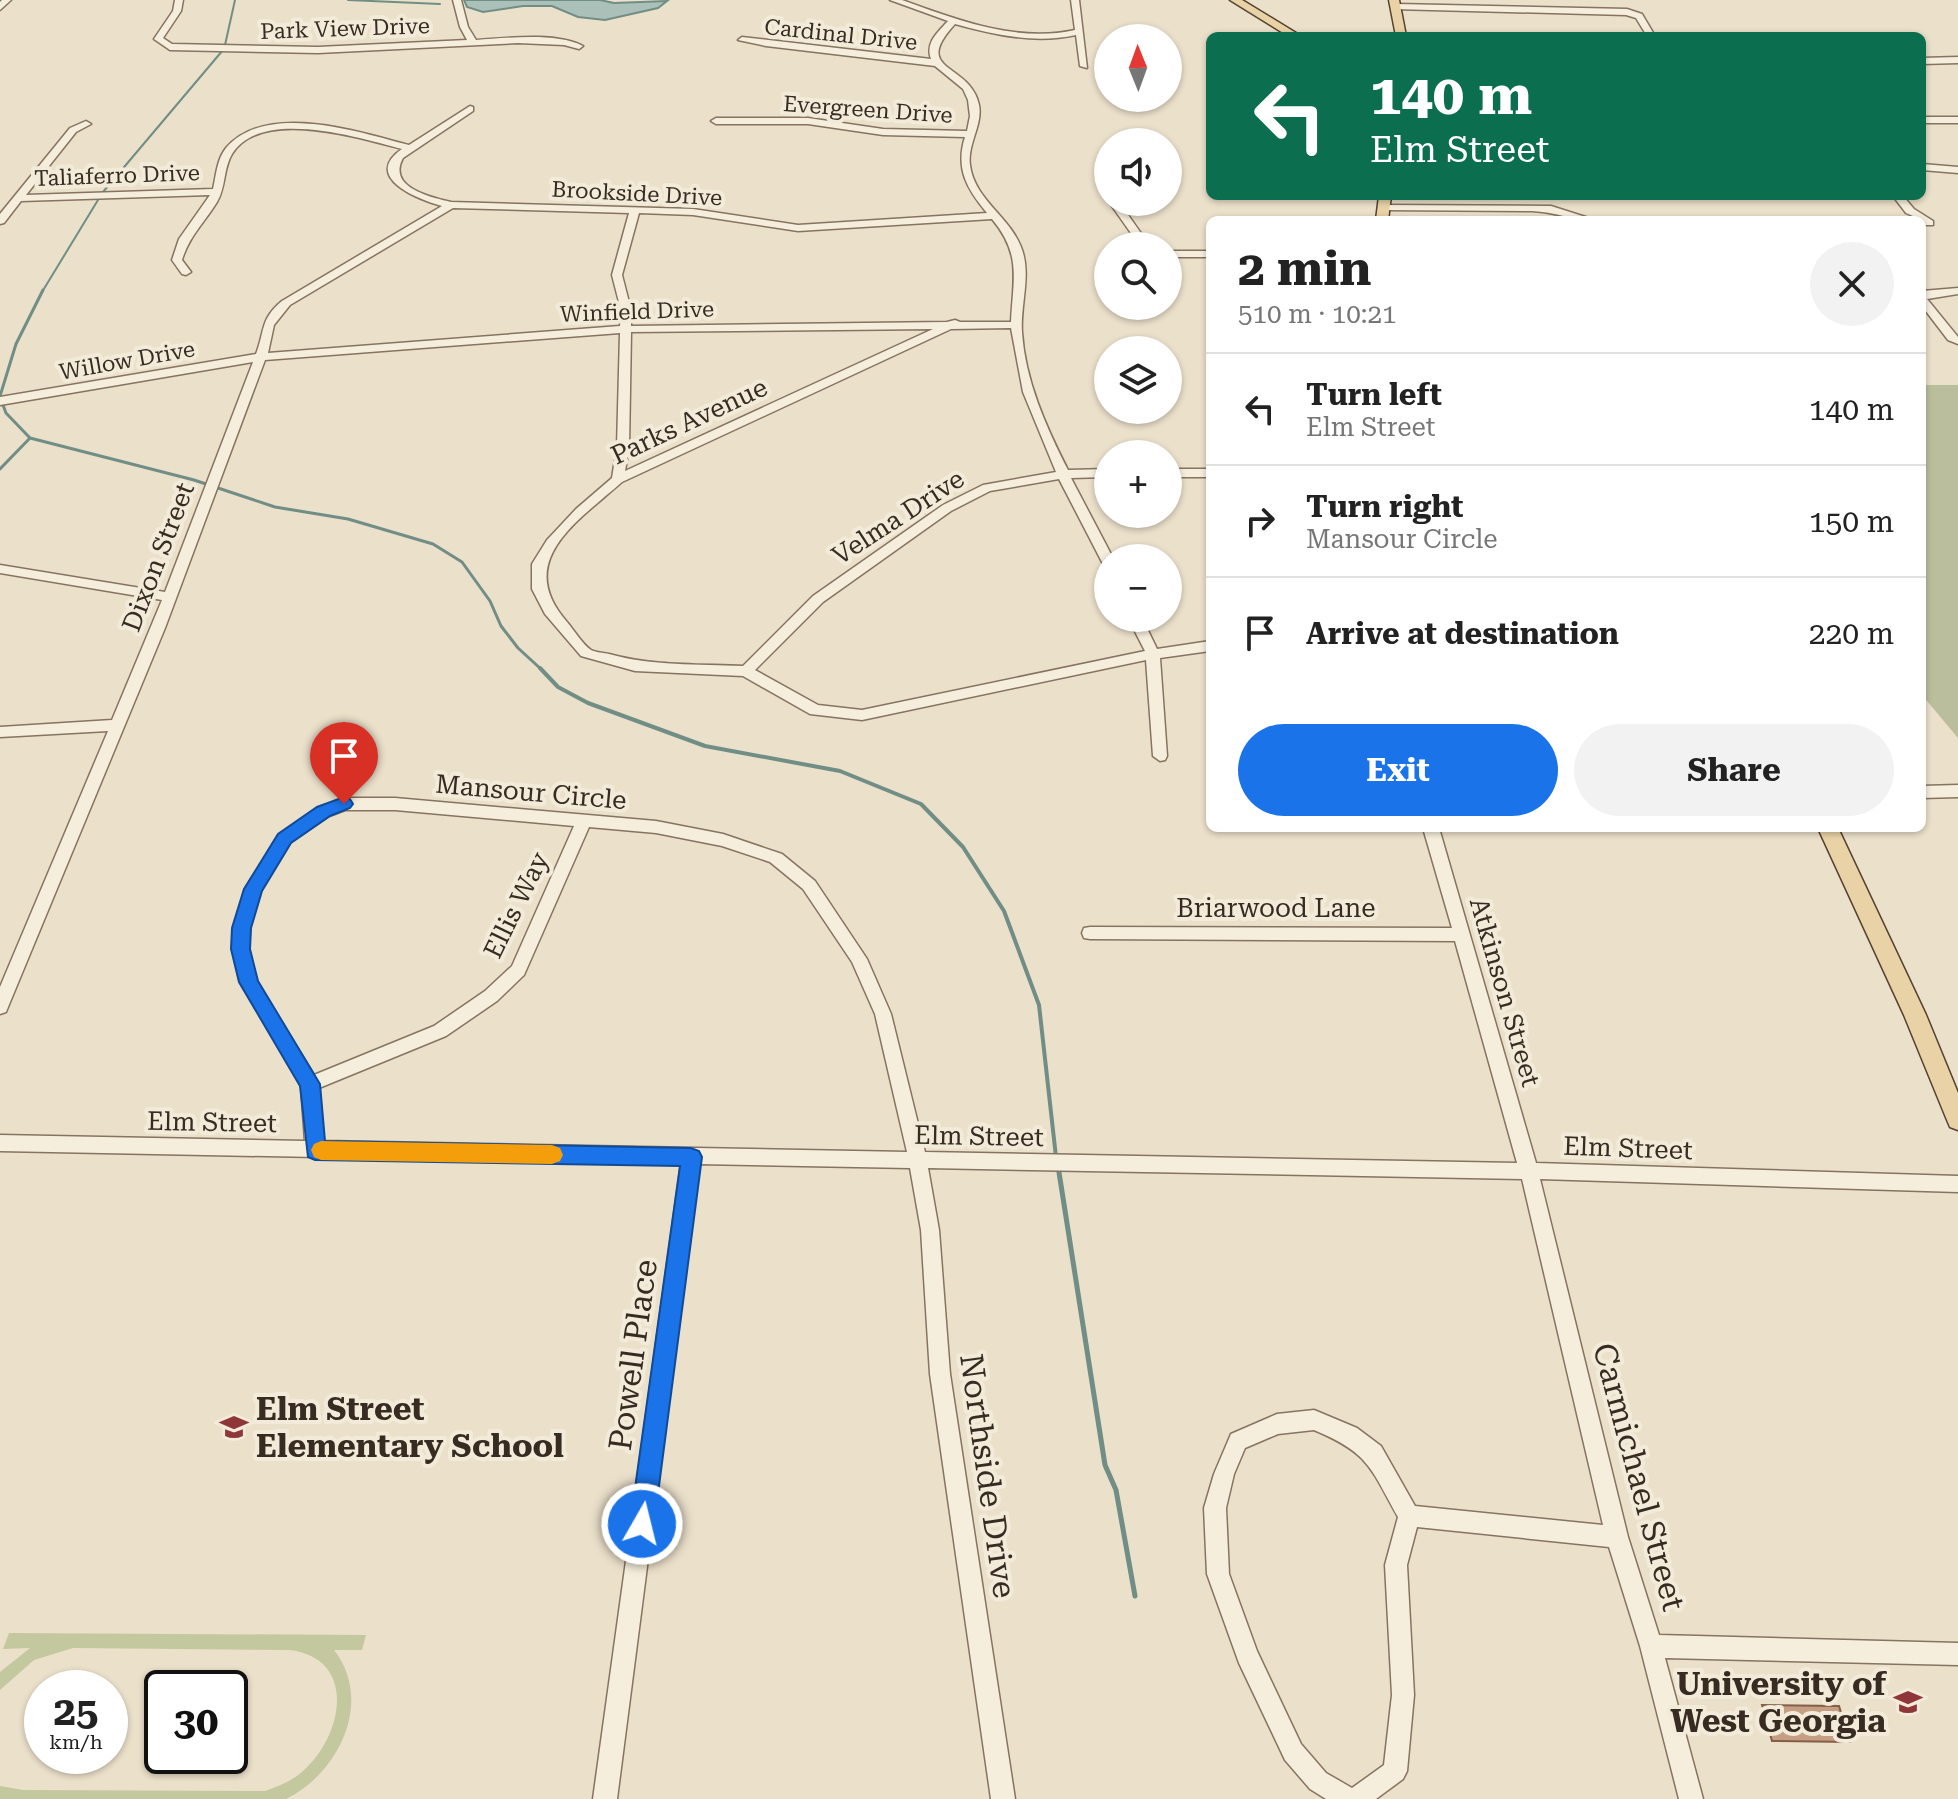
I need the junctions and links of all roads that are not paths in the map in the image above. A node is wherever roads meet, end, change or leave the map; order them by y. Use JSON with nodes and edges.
{"nodes":[{"id":1,"x":7,"y":0,"type":"edge"},
{"id":2,"x":179,"y":0,"type":"edge"},
{"id":3,"x":457,"y":0,"type":"edge"},
{"id":4,"x":894,"y":0,"type":"edge"},
{"id":5,"x":1075,"y":0,"type":"edge"},
{"id":6,"x":1235,"y":0,"type":"edge"},
{"id":7,"x":911,"y":2,"type":"edge"},
{"id":8,"x":1395,"y":3,"type":"edge"},
{"id":9,"x":0,"y":7,"type":"edge"},
{"id":10,"x":952,"y":22,"type":"junction"},
{"id":11,"x":1080,"y":32,"type":"junction"},
{"id":12,"x":1289,"y":32,"type":"edge"},
{"id":13,"x":1400,"y":32,"type":"edge"},
{"id":14,"x":1649,"y":32,"type":"edge"},
{"id":15,"x":742,"y":40,"type":"dead end"},
{"id":16,"x":473,"y":42,"type":"junction"},
{"id":17,"x":579,"y":46,"type":"dead end"},
{"id":18,"x":1958,"y":60,"type":"edge"},
{"id":19,"x":1926,"y":61,"type":"edge"},
{"id":20,"x":936,"y":63,"type":"junction"},
{"id":21,"x":1084,"y":66,"type":"dead end"},
{"id":22,"x":470,"y":109,"type":"dead end"},
{"id":23,"x":1926,"y":120,"type":"edge"},
{"id":24,"x":1958,"y":120,"type":"edge"},
{"id":25,"x":716,"y":121,"type":"dead end"},
{"id":26,"x":86,"y":124,"type":"dead end"},
{"id":27,"x":970,"y":134,"type":"junction"},
{"id":28,"x":408,"y":148,"type":"junction"},
{"id":29,"x":1926,"y":167,"type":"edge"},
{"id":30,"x":1958,"y":170,"type":"edge"},
{"id":31,"x":217,"y":192,"type":"junction"},
{"id":32,"x":18,"y":198,"type":"junction"},
{"id":33,"x":1901,"y":200,"type":"edge"},
{"id":34,"x":451,"y":205,"type":"junction"},
{"id":35,"x":1384,"y":208,"type":"edge"},
{"id":36,"x":635,"y":211,"type":"junction"},
{"id":37,"x":994,"y":216,"type":"junction"},
{"id":38,"x":1576,"y":216,"type":"edge"},
{"id":39,"x":1918,"y":216,"type":"edge"},
{"id":40,"x":0,"y":221,"type":"edge"},
{"id":41,"x":1926,"y":221,"type":"edge"},
{"id":42,"x":1929,"y":223,"type":"dead end"},
{"id":43,"x":1182,"y":254,"type":"edge"},
{"id":44,"x":1206,"y":254,"type":"edge"},
{"id":45,"x":186,"y":272,"type":"dead end"},
{"id":46,"x":1958,"y":291,"type":"edge"},
{"id":47,"x":1926,"y":294,"type":"edge"},
{"id":48,"x":1926,"y":304,"type":"edge"},
{"id":49,"x":1926,"y":318,"type":"edge"},
{"id":50,"x":1936,"y":318,"type":"junction"},
{"id":51,"x":955,"y":323,"type":"junction"},
{"id":52,"x":1016,"y":325,"type":"junction"},
{"id":53,"x":626,"y":329,"type":"junction"},
{"id":54,"x":1958,"y":341,"type":"edge"},
{"id":55,"x":260,"y":357,"type":"junction"},
{"id":56,"x":0,"y":401,"type":"edge"},
{"id":57,"x":1094,"y":473,"type":"edge"},
{"id":58,"x":1182,"y":473,"type":"edge"},
{"id":59,"x":1206,"y":473,"type":"edge"},
{"id":60,"x":1065,"y":474,"type":"junction"},
{"id":61,"x":618,"y":479,"type":"junction"},
{"id":62,"x":1100,"y":544,"type":"edge"},
{"id":63,"x":0,"y":569,"type":"edge"},
{"id":64,"x":169,"y":597,"type":"junction"},
{"id":65,"x":1142,"y":632,"type":"edge"},
{"id":66,"x":1206,"y":647,"type":"edge"},
{"id":67,"x":1153,"y":654,"type":"junction"},
{"id":68,"x":746,"y":671,"type":"junction"},
{"id":69,"x":118,"y":725,"type":"junction"},
{"id":70,"x":0,"y":732,"type":"edge"},
{"id":71,"x":1160,"y":756,"type":"dead end"},
{"id":72,"x":1958,"y":791,"type":"edge"},
{"id":73,"x":1926,"y":792,"type":"edge"},
{"id":74,"x":584,"y":821,"type":"junction"},
{"id":75,"x":1432,"y":832,"type":"edge"},
{"id":76,"x":1830,"y":832,"type":"edge"},
{"id":77,"x":1090,"y":933,"type":"dead end"},
{"id":78,"x":1461,"y":935,"type":"junction"},
{"id":79,"x":0,"y":1007,"type":"edge"},
{"id":80,"x":310,"y":1084,"type":"junction"},
{"id":81,"x":1958,"y":1120,"type":"edge"},
{"id":82,"x":0,"y":1143,"type":"edge"},
{"id":83,"x":315,"y":1150,"type":"junction"},
{"id":84,"x":691,"y":1157,"type":"junction"},
{"id":85,"x":918,"y":1161,"type":"junction"},
{"id":86,"x":1529,"y":1171,"type":"junction"},
{"id":87,"x":1958,"y":1184,"type":"edge"},
{"id":88,"x":1409,"y":1516,"type":"junction"},
{"id":89,"x":1617,"y":1537,"type":"junction"},
{"id":90,"x":1651,"y":1646,"type":"junction"},
{"id":91,"x":1958,"y":1654,"type":"edge"},
{"id":92,"x":605,"y":1799,"type":"edge"},
{"id":93,"x":1003,"y":1799,"type":"edge"},
{"id":94,"x":1348,"y":1799,"type":"edge"},
{"id":95,"x":1356,"y":1799,"type":"edge"},
{"id":96,"x":1691,"y":1799,"type":"edge"}],
"edges":[{"from":1,"to":9,"type":"street"},
{"from":2,"to":16,"type":"street","name":"Park View Drive"},
{"from":3,"to":16,"type":"street"},
{"from":4,"to":7,"type":"street"},
{"from":5,"to":11,"type":"street"},
{"from":6,"to":12,"type":"main road"},
{"from":7,"to":10,"type":"street"},
{"from":8,"to":13,"type":"main road"},
{"from":8,"to":14,"type":"street"},
{"from":10,"to":11,"type":"street"},
{"from":10,"to":20,"type":"street"},
{"from":11,"to":21,"type":"street"},
{"from":15,"to":20,"type":"street","name":"Cardinal Drive"},
{"from":16,"to":17,"type":"street","name":"Park View Drive"},
{"from":18,"to":19,"type":"street"},
{"from":20,"to":27,"type":"street"},
{"from":22,"to":28,"type":"street"},
{"from":23,"to":24,"type":"street"},
{"from":25,"to":27,"type":"street","name":"Evergreen Drive"},
{"from":26,"to":32,"type":"street"},
{"from":27,"to":37,"type":"street"},
{"from":28,"to":31,"type":"street"},
{"from":28,"to":34,"type":"street","name":"Brookside Drive"},
{"from":29,"to":30,"type":"street"},
{"from":31,"to":32,"type":"street","name":"Taliaferro Drive"},
{"from":31,"to":45,"type":"street"},
{"from":32,"to":40,"type":"street"},
{"from":33,"to":39,"type":"street"},
{"from":34,"to":36,"type":"street","name":"Brookside Drive"},
{"from":34,"to":55,"type":"street","name":"Dixon Street"},
{"from":35,"to":38,"type":"street"},
{"from":36,"to":37,"type":"street","name":"Brookside Drive"},
{"from":36,"to":53,"type":"street"},
{"from":37,"to":52,"type":"street"},
{"from":41,"to":42,"type":"street"},
{"from":43,"to":44,"type":"street"},
{"from":46,"to":47,"type":"street"},
{"from":48,"to":50,"type":"street"},
{"from":49,"to":50,"type":"street"},
{"from":50,"to":54,"type":"street"},
{"from":51,"to":52,"type":"street","name":"Winfield Drive"},
{"from":51,"to":53,"type":"street","name":"Winfield Drive"},
{"from":51,"to":61,"type":"street","name":"Parks Avenue"},
{"from":52,"to":60,"type":"street"},
{"from":53,"to":55,"type":"street","name":"Winfield Drive"},
{"from":53,"to":61,"type":"street"},
{"from":55,"to":56,"type":"street","name":"Willow Drive"},
{"from":55,"to":64,"type":"street","name":"Dixon Street"},
{"from":57,"to":60,"type":"street","name":"Velma Drive"},
{"from":58,"to":59,"type":"street"},
{"from":60,"to":62,"type":"street"},
{"from":60,"to":68,"type":"street","name":"Velma Drive"},
{"from":61,"to":68,"type":"street","name":"Parks Avenue"},
{"from":63,"to":64,"type":"street"},
{"from":64,"to":69,"type":"street","name":"Dixon Street"},
{"from":65,"to":67,"type":"street"},
{"from":66,"to":67,"type":"street","name":"Parks Avenue"},
{"from":67,"to":68,"type":"street","name":"Parks Avenue"},
{"from":67,"to":71,"type":"street"},
{"from":69,"to":70,"type":"street"},
{"from":69,"to":79,"type":"street","name":"Dixon Street"},
{"from":72,"to":73,"type":"street"},
{"from":74,"to":80,"type":"street","name":"Ellis Way"},
{"from":74,"to":80,"type":"street","name":"Mansour Circle"},
{"from":74,"to":85,"type":"street","name":"Mansour Circle"},
{"from":75,"to":78,"type":"street","name":"Atkinson Street"},
{"from":76,"to":81,"type":"main road"},
{"from":77,"to":78,"type":"street","name":"Briarwood Lane"},
{"from":78,"to":86,"type":"street","name":"Atkinson Street"},
{"from":80,"to":83,"type":"street","name":"Mansour Circle"},
{"from":82,"to":83,"type":"street","name":"Elm Street"},
{"from":83,"to":84,"type":"street","name":"Elm Street"},
{"from":84,"to":85,"type":"street","name":"Elm Street"},
{"from":84,"to":92,"type":"street","name":"Powell Place"},
{"from":85,"to":86,"type":"street","name":"Elm Street"},
{"from":85,"to":93,"type":"street","name":"Northside Drive"},
{"from":86,"to":87,"type":"street","name":"Elm Street"},
{"from":86,"to":89,"type":"street","name":"Carmichael Street"},
{"from":88,"to":89,"type":"street"},
{"from":88,"to":94,"type":"street"},
{"from":88,"to":95,"type":"street"},
{"from":89,"to":90,"type":"street","name":"Carmichael Street"},
{"from":90,"to":91,"type":"street"},
{"from":90,"to":96,"type":"street","name":"Carmichael Street"}]}
